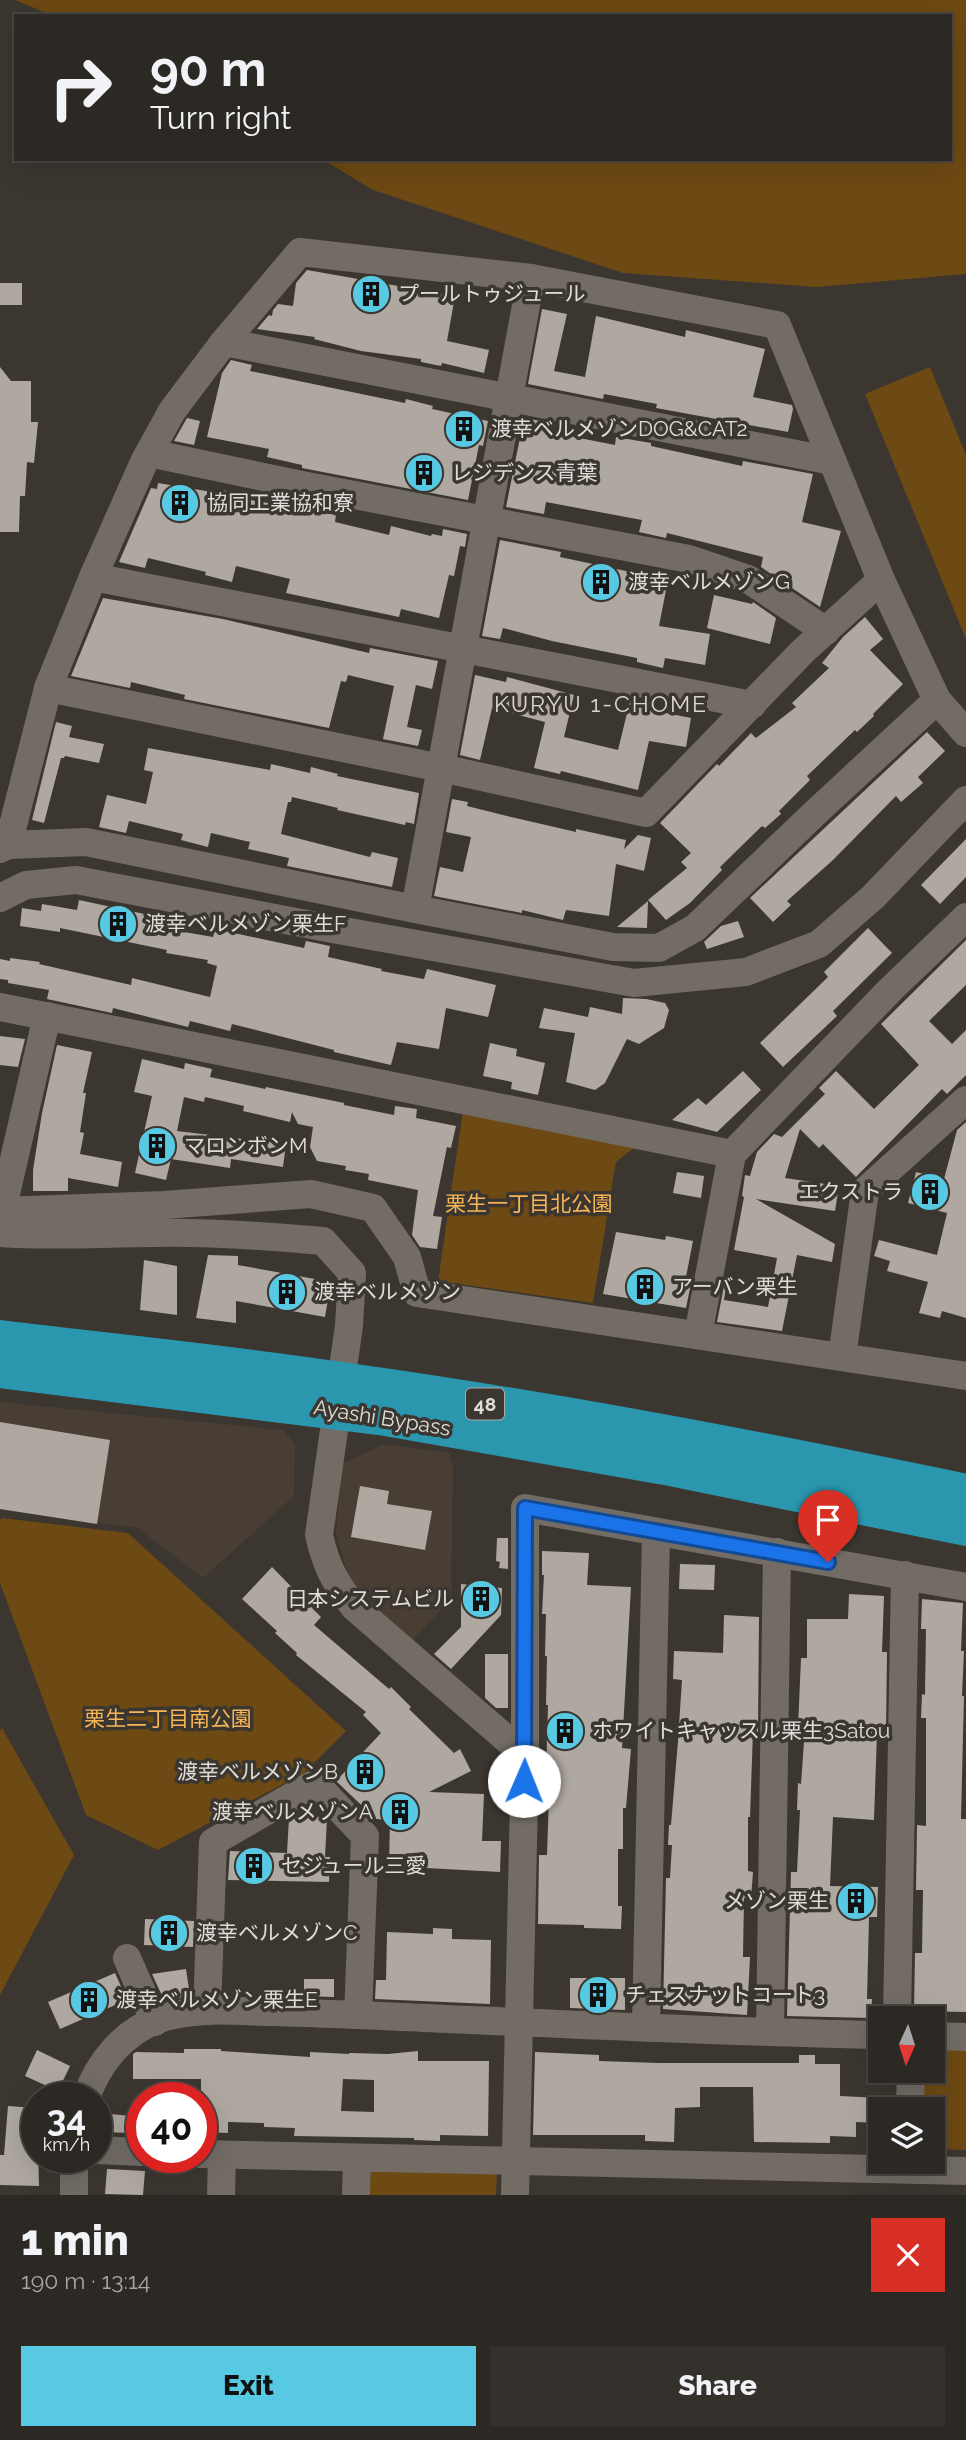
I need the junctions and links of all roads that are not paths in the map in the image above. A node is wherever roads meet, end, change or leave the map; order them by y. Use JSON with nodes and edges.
{"nodes":[{"id":1,"x":531,"y":278,"type":"junction"},
{"id":2,"x":223,"y":342,"type":"junction"},
{"id":3,"x":509,"y":398,"type":"junction"},
{"id":4,"x":149,"y":453,"type":"junction"},
{"id":5,"x":832,"y":461,"type":"junction"},
{"id":6,"x":487,"y":520,"type":"junction"},
{"id":7,"x":93,"y":577,"type":"junction"},
{"id":8,"x":881,"y":580,"type":"junction"},
{"id":9,"x":826,"y":631,"type":"junction"},
{"id":10,"x":463,"y":649,"type":"junction"},
{"id":11,"x":48,"y":688,"type":"junction"},
{"id":12,"x":937,"y":700,"type":"junction"},
{"id":13,"x":752,"y":705,"type":"junction"},
{"id":14,"x":966,"y":733,"type":"edge"},
{"id":15,"x":441,"y":768,"type":"junction"},
{"id":16,"x":966,"y":800,"type":"edge"},
{"id":17,"x":4,"y":847,"type":"edge"},
{"id":18,"x":0,"y":898,"type":"edge"},
{"id":19,"x":415,"y":909,"type":"junction"},
{"id":20,"x":966,"y":917,"type":"edge"},
{"id":21,"x":0,"y":1007,"type":"edge"},
{"id":22,"x":47,"y":1016,"type":"junction"},
{"id":23,"x":966,"y":1100,"type":"edge"},
{"id":24,"x":732,"y":1154,"type":"junction"},
{"id":25,"x":0,"y":1233,"type":"edge"},
{"id":26,"x":698,"y":1335,"type":"junction"},
{"id":27,"x":0,"y":1339,"type":"edge"},
{"id":28,"x":842,"y":1357,"type":"junction"},
{"id":29,"x":0,"y":1369,"type":"edge"},
{"id":30,"x":966,"y":1376,"type":"edge"},
{"id":31,"x":340,"y":1395,"type":"junction"},
{"id":32,"x":966,"y":1493,"type":"edge"},
{"id":33,"x":966,"y":1527,"type":"edge"},
{"id":34,"x":656,"y":1532,"type":"junction"},
{"id":35,"x":776,"y":1552,"type":"junction"},
{"id":36,"x":905,"y":1575,"type":"junction"},
{"id":37,"x":966,"y":1587,"type":"edge"},
{"id":38,"x":525,"y":1755,"type":"junction"},
{"id":39,"x":127,"y":1958,"type":"dead end"},
{"id":40,"x":897,"y":2006,"type":"edge"},
{"id":41,"x":207,"y":2011,"type":"junction"},
{"id":42,"x":358,"y":2015,"type":"junction"},
{"id":43,"x":155,"y":2022,"type":"junction"},
{"id":44,"x":517,"y":2022,"type":"junction"},
{"id":45,"x":646,"y":2026,"type":"junction"},
{"id":46,"x":770,"y":2032,"type":"junction"},
{"id":47,"x":868,"y":2035,"type":"edge"},
{"id":48,"x":945,"y":2036,"type":"edge"},
{"id":49,"x":966,"y":2037,"type":"edge"},
{"id":50,"x":92,"y":2082,"type":"edge"},
{"id":51,"x":217,"y":2155,"type":"edge"},
{"id":52,"x":357,"y":2158,"type":"junction"},
{"id":53,"x":516,"y":2162,"type":"junction"},
{"id":54,"x":868,"y":2165,"type":"edge"},
{"id":55,"x":945,"y":2169,"type":"edge"},
{"id":56,"x":966,"y":2171,"type":"edge"},
{"id":57,"x":74,"y":2173,"type":"edge"},
{"id":58,"x":216,"y":2173,"type":"edge"},
{"id":59,"x":74,"y":2195,"type":"edge"},
{"id":60,"x":221,"y":2195,"type":"edge"},
{"id":61,"x":356,"y":2195,"type":"edge"},
{"id":62,"x":515,"y":2195,"type":"edge"}],
"edges":[{"from":1,"to":2,"type":"street"},
{"from":1,"to":3,"type":"street"},
{"from":1,"to":5,"type":"street"},
{"from":2,"to":3,"type":"street"},
{"from":2,"to":4,"type":"street"},
{"from":3,"to":5,"type":"street"},
{"from":3,"to":6,"type":"street"},
{"from":4,"to":6,"type":"street"},
{"from":4,"to":7,"type":"street"},
{"from":5,"to":8,"type":"street"},
{"from":6,"to":9,"type":"street"},
{"from":6,"to":10,"type":"street"},
{"from":7,"to":10,"type":"street"},
{"from":7,"to":11,"type":"street"},
{"from":8,"to":9,"type":"street"},
{"from":8,"to":12,"type":"street"},
{"from":9,"to":13,"type":"street"},
{"from":10,"to":13,"type":"street"},
{"from":10,"to":15,"type":"street"},
{"from":11,"to":15,"type":"street"},
{"from":11,"to":17,"type":"street"},
{"from":12,"to":14,"type":"street"},
{"from":12,"to":19,"type":"street"},
{"from":13,"to":15,"type":"street"},
{"from":15,"to":19,"type":"street"},
{"from":16,"to":18,"type":"street"},
{"from":17,"to":19,"type":"street"},
{"from":20,"to":24,"type":"street"},
{"from":21,"to":22,"type":"street"},
{"from":22,"to":24,"type":"street"},
{"from":22,"to":26,"type":"street"},
{"from":23,"to":28,"type":"street"},
{"from":24,"to":26,"type":"street"},
{"from":25,"to":31,"type":"street"},
{"from":26,"to":28,"type":"street"},
{"from":27,"to":31,"type":"highway","name":"Ayashi Bypass","number":"48"},
{"from":28,"to":30,"type":"street"},
{"from":29,"to":31,"type":"highway","name":"Ayashi Bypass","number":"48"},
{"from":31,"to":32,"type":"highway","name":"Ayashi Bypass","number":"48"},
{"from":31,"to":33,"type":"highway","name":"Ayashi Bypass","number":"48"},
{"from":31,"to":38,"type":"street"},
{"from":34,"to":35,"type":"street"},
{"from":34,"to":38,"type":"street"},
{"from":34,"to":45,"type":"street"},
{"from":35,"to":36,"type":"street"},
{"from":35,"to":46,"type":"street"},
{"from":36,"to":37,"type":"street"},
{"from":36,"to":40,"type":"street"},
{"from":38,"to":44,"type":"street"},
{"from":39,"to":43,"type":"street"},
{"from":41,"to":42,"type":"street"},
{"from":41,"to":42,"type":"street"},
{"from":41,"to":43,"type":"street"},
{"from":42,"to":44,"type":"street"},
{"from":43,"to":50,"type":"street"},
{"from":44,"to":45,"type":"street"},
{"from":44,"to":53,"type":"street"},
{"from":45,"to":46,"type":"street"},
{"from":46,"to":47,"type":"street"},
{"from":48,"to":49,"type":"street"},
{"from":51,"to":52,"type":"street"},
{"from":52,"to":53,"type":"street"},
{"from":52,"to":61,"type":"street"},
{"from":53,"to":54,"type":"street"},
{"from":53,"to":62,"type":"street"},
{"from":55,"to":56,"type":"street"},
{"from":57,"to":59,"type":"street"},
{"from":58,"to":60,"type":"street"}]}
